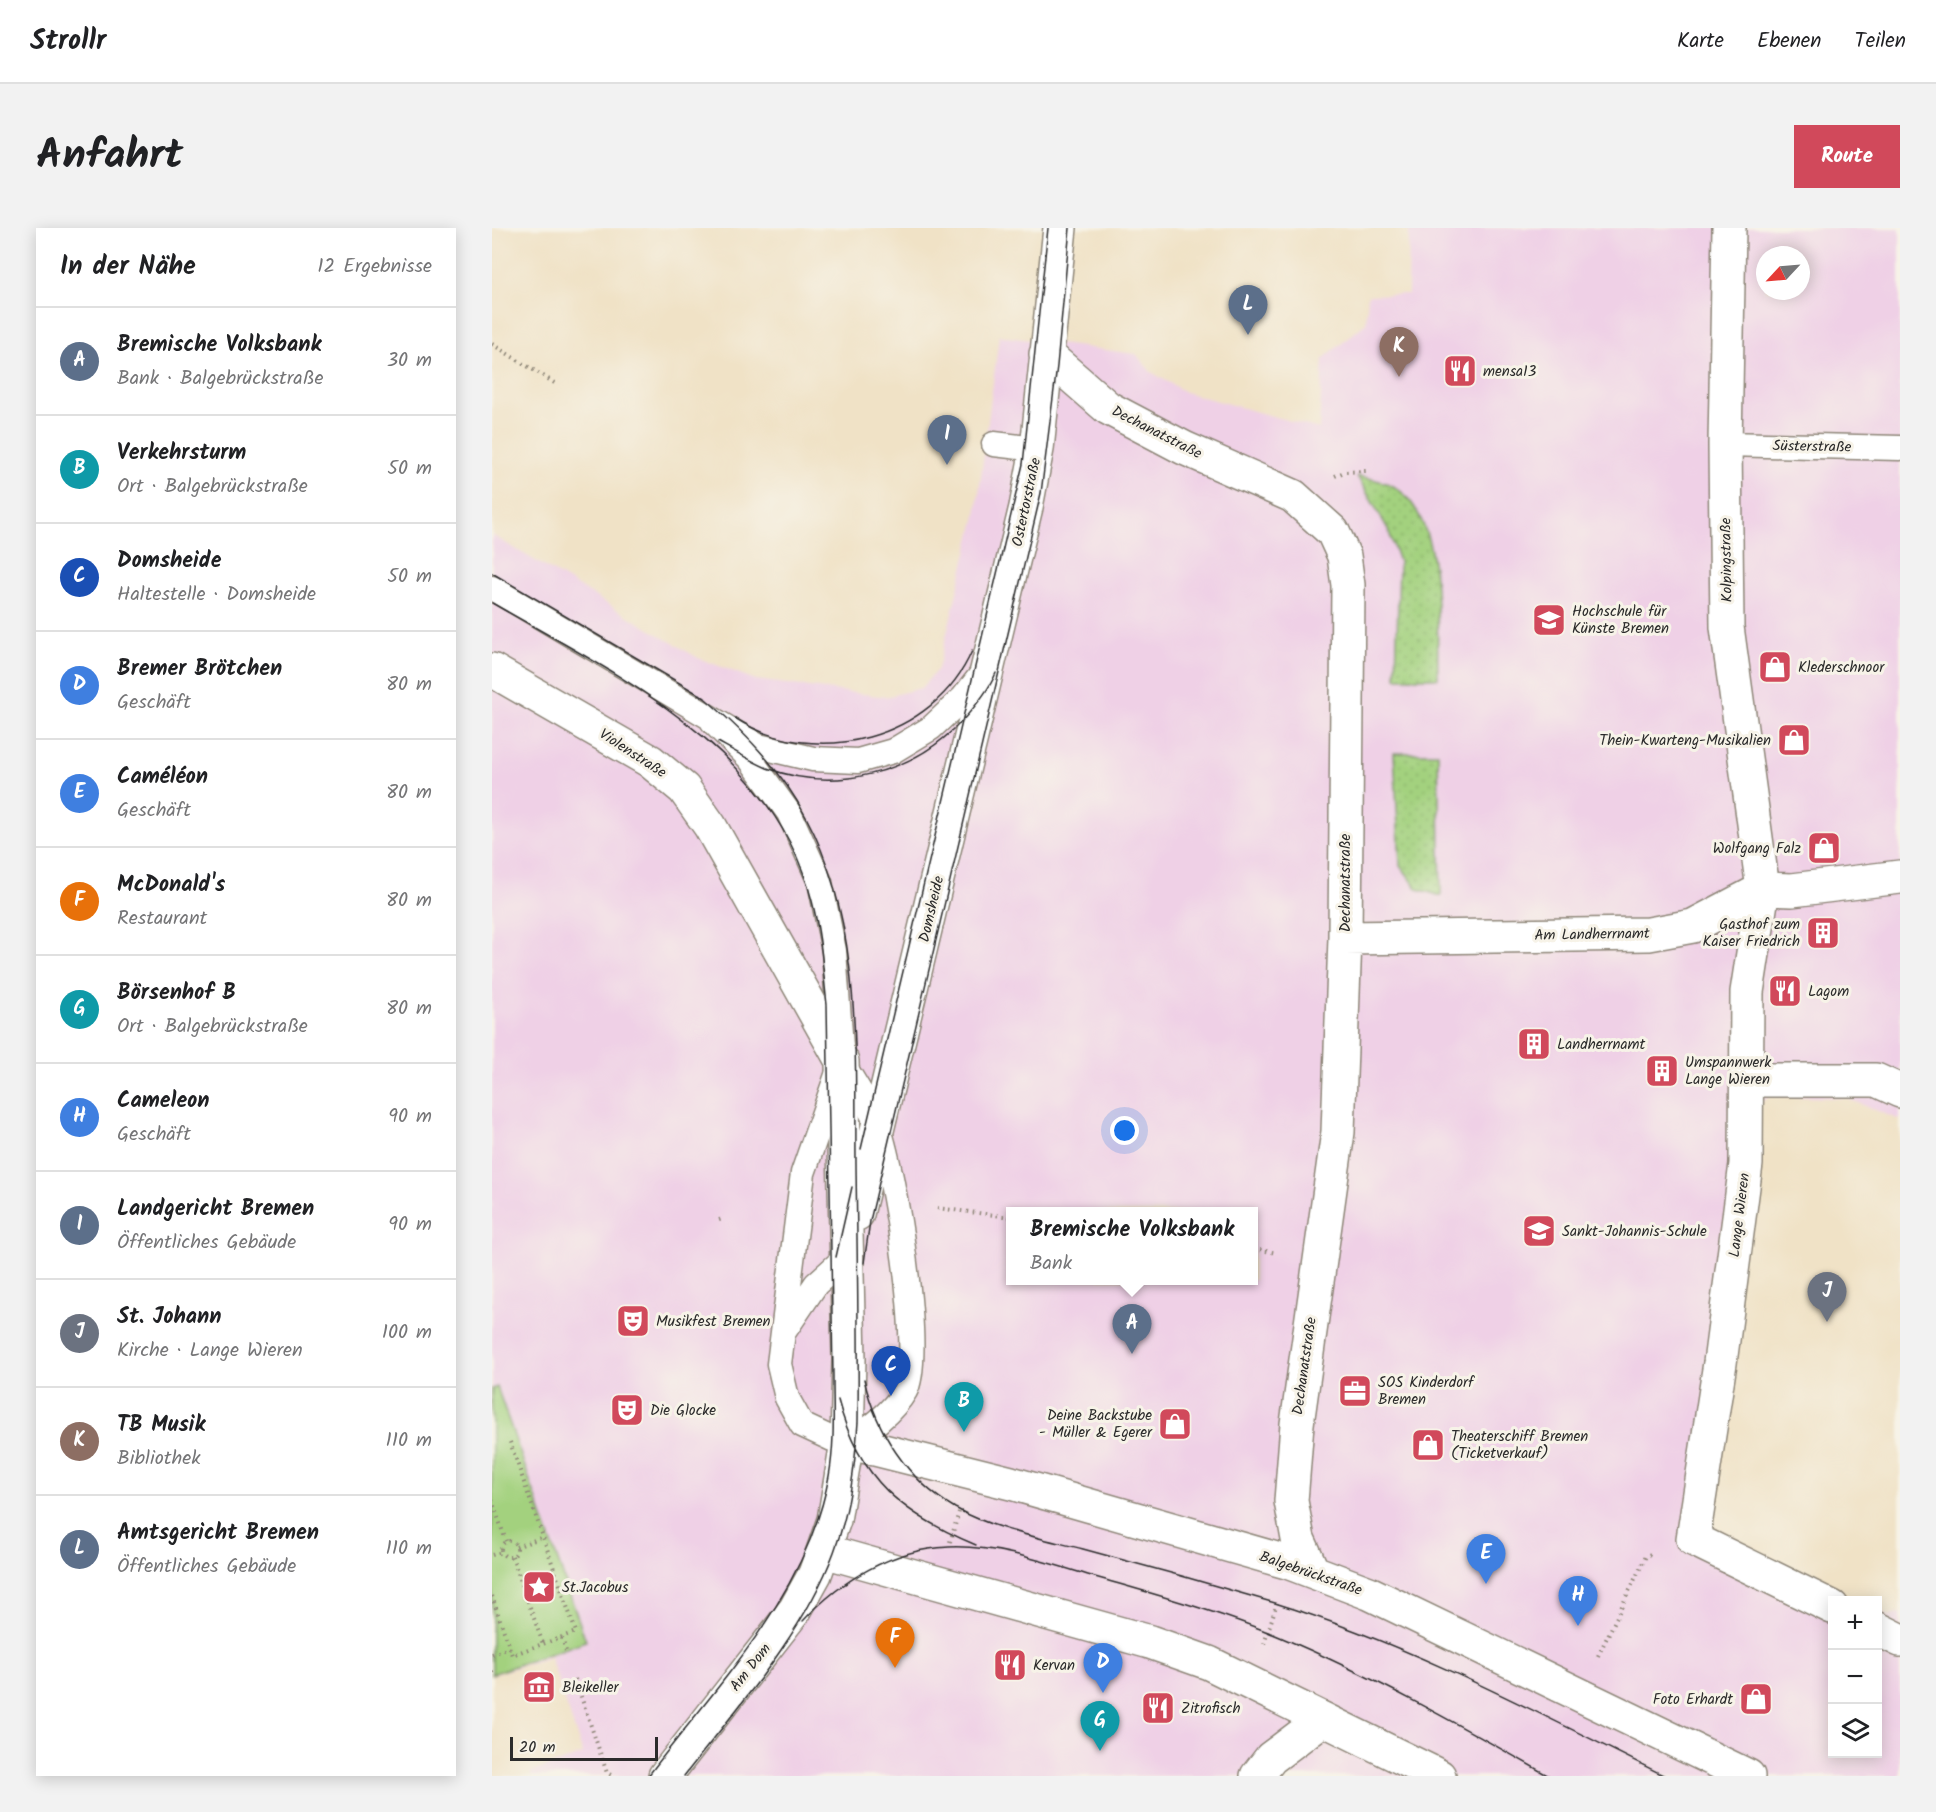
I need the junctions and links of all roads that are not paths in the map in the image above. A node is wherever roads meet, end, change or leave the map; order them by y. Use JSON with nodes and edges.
{"nodes":[{"id":1,"x":1060,"y":228,"type":"edge"},
{"id":2,"x":1729,"y":228,"type":"edge"},
{"id":3,"x":1046,"y":354,"type":"junction"},
{"id":4,"x":994,"y":444,"type":"dead end"},
{"id":5,"x":1725,"y":444,"type":"junction"},
{"id":6,"x":1900,"y":448,"type":"edge"},
{"id":7,"x":1037,"y":449,"type":"junction"},
{"id":8,"x":492,"y":588,"type":"edge"},
{"id":9,"x":988,"y":667,"type":"junction"},
{"id":10,"x":492,"y":670,"type":"edge"},
{"id":11,"x":713,"y":722,"type":"junction"},
{"id":12,"x":963,"y":771,"type":"joint"},
{"id":13,"x":1900,"y":877,"type":"edge"},
{"id":14,"x":1763,"y":889,"type":"junction"},
{"id":15,"x":755,"y":906,"type":"joint"},
{"id":16,"x":1345,"y":938,"type":"junction"},
{"id":17,"x":842,"y":1061,"type":"junction"},
{"id":18,"x":1748,"y":1080,"type":"junction"},
{"id":19,"x":1900,"y":1090,"type":"edge"},
{"id":20,"x":877,"y":1124,"type":"junction"},
{"id":21,"x":846,"y":1257,"type":"junction"},
{"id":22,"x":783,"y":1334,"type":"junction"},
{"id":23,"x":847,"y":1442,"type":"junction"},
{"id":24,"x":824,"y":1551,"type":"junction"},
{"id":25,"x":1301,"y":1567,"type":"junction"},
{"id":26,"x":1828,"y":1605,"type":"edge"},
{"id":27,"x":1882,"y":1631,"type":"edge"},
{"id":28,"x":1900,"y":1640,"type":"edge"},
{"id":29,"x":1323,"y":1719,"type":"junction"},
{"id":30,"x":665,"y":1776,"type":"edge"},
{"id":31,"x":1257,"y":1776,"type":"edge"},
{"id":32,"x":1439,"y":1776,"type":"edge"},
{"id":33,"x":1748,"y":1776,"type":"edge"}],
"edges":[{"from":1,"to":3,"type":"street","name":"Ostertorstraße"},
{"from":2,"to":5,"type":"street","name":"Kolpingstraße"},
{"from":3,"to":7,"type":"street","name":"Ostertorstraße"},
{"from":3,"to":16,"type":"street","name":"Dechanatstraße"},
{"from":4,"to":7,"type":"lane"},
{"from":5,"to":6,"type":"lane","name":"Süsterstraße"},
{"from":5,"to":14,"type":"street","name":"Kolpingstraße"},
{"from":7,"to":9,"type":"street","name":"Ostertorstraße"},
{"from":8,"to":11,"type":"lane"},
{"from":9,"to":11,"type":"lane"},
{"from":9,"to":12,"type":"street","name":"Ostertorstraße"},
{"from":10,"to":15,"type":"street","name":"Violenstraße"},
{"from":11,"to":17,"type":"lane"},
{"from":12,"to":20,"type":"street","name":"Domsheide"},
{"from":13,"to":14,"type":"street","name":"Am Landherrnamt"},
{"from":14,"to":16,"type":"street","name":"Am Landherrnamt"},
{"from":14,"to":18,"type":"street","name":"Lange Wieren"},
{"from":15,"to":17,"type":"street","name":"Domsheide"},
{"from":16,"to":25,"type":"street","name":"Dechanatstraße"},
{"from":17,"to":20,"type":"lane"},
{"from":17,"to":21,"type":"street","name":"Domsheide"},
{"from":17,"to":22,"type":"lane"},
{"from":18,"to":19,"type":"street"},
{"from":18,"to":26,"type":"street","name":"Lange Wieren"},
{"from":20,"to":21,"type":"street","name":"Domsheide"},
{"from":20,"to":23,"type":"lane"},
{"from":21,"to":22,"type":"lane"},
{"from":21,"to":23,"type":"street","name":"Domsheide"},
{"from":22,"to":23,"type":"lane"},
{"from":23,"to":24,"type":"street","name":"Domsheide"},
{"from":23,"to":25,"type":"street","name":"Balgebrückstraße"},
{"from":24,"to":29,"type":"street"},
{"from":24,"to":30,"type":"street","name":"Am Dom"},
{"from":25,"to":33,"type":"street","name":"Balgebrückstraße"},
{"from":27,"to":28,"type":"street"},
{"from":29,"to":31,"type":"street"},
{"from":29,"to":32,"type":"street"}]}
